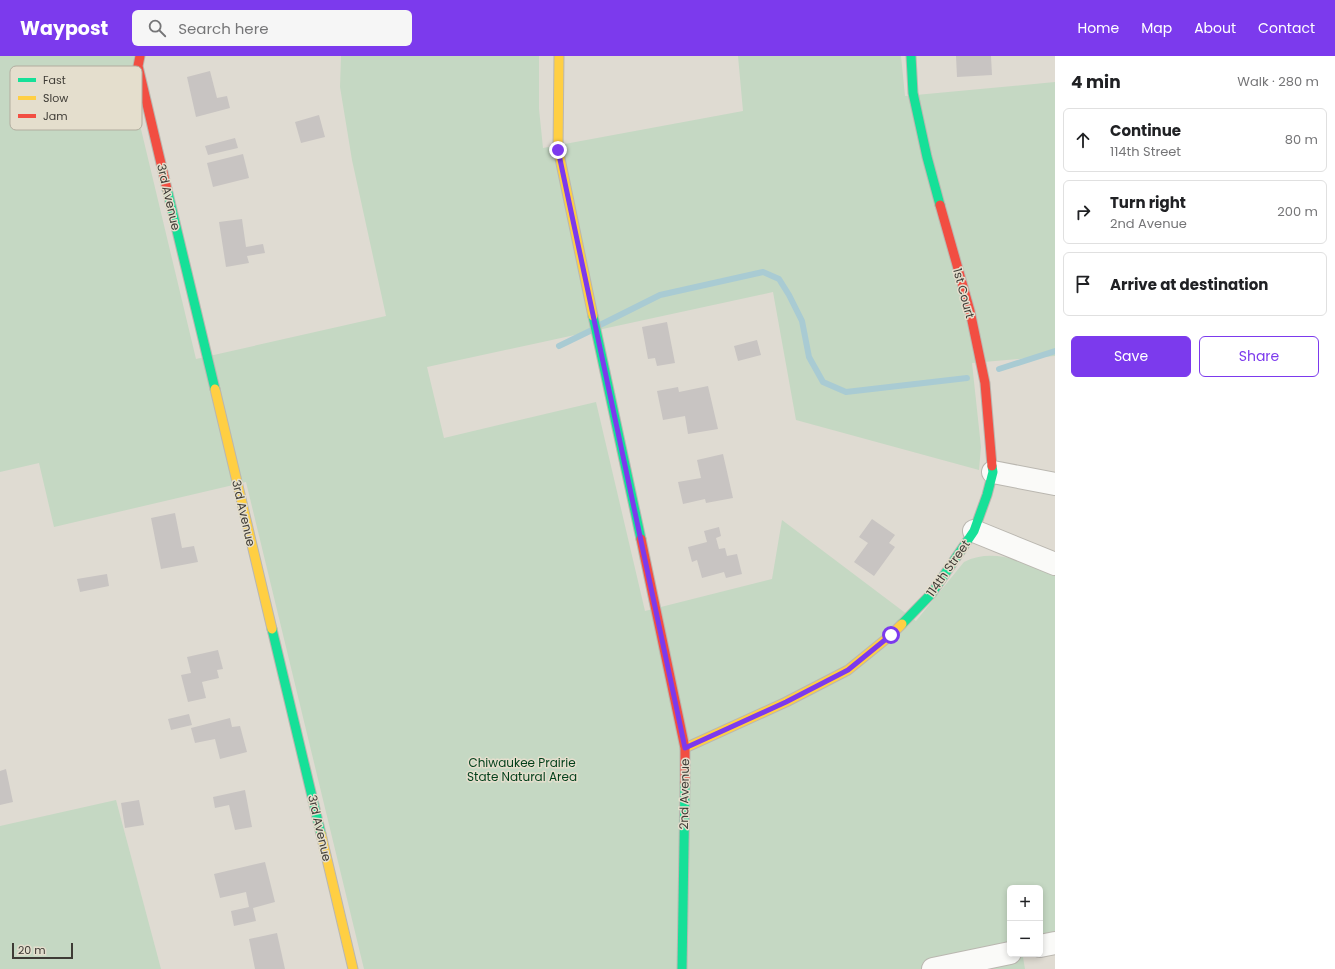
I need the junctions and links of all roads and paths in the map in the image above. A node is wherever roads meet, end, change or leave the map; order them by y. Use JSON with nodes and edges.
{"nodes":[{"id":1,"x":140,"y":56,"type":"edge"},
{"id":2,"x":559,"y":56,"type":"edge"},
{"id":3,"x":911,"y":56,"type":"edge"},
{"id":4,"x":138,"y":66,"type":"edge"},
{"id":5,"x":142,"y":82,"type":"edge"},
{"id":6,"x":993,"y":472,"type":"junction"},
{"id":7,"x":1055,"y":484,"type":"edge"},
{"id":8,"x":974,"y":531,"type":"junction"},
{"id":9,"x":1055,"y":564,"type":"edge"},
{"id":10,"x":685,"y":748,"type":"junction"},
{"id":11,"x":1055,"y":943,"type":"edge"},
{"id":12,"x":1043,"y":945,"type":"edge"},
{"id":13,"x":1007,"y":953,"type":"edge"},
{"id":14,"x":353,"y":969,"type":"edge"},
{"id":15,"x":682,"y":969,"type":"edge"},
{"id":16,"x":933,"y":969,"type":"edge"}],
"edges":[{"from":1,"to":4,"type":"street","name":"3rd Avenue"},
{"from":2,"to":10,"type":"street","name":"2nd Avenue"},
{"from":3,"to":6,"type":"street","name":"1st Court"},
{"from":5,"to":14,"type":"street","name":"3rd Avenue"},
{"from":6,"to":7,"type":"street"},
{"from":6,"to":8,"type":"street","name":"114th Street"},
{"from":8,"to":9,"type":"street"},
{"from":8,"to":10,"type":"street","name":"114th Street"},
{"from":10,"to":15,"type":"street","name":"2nd Avenue"},
{"from":11,"to":12,"type":"street"},
{"from":13,"to":16,"type":"street"}]}
